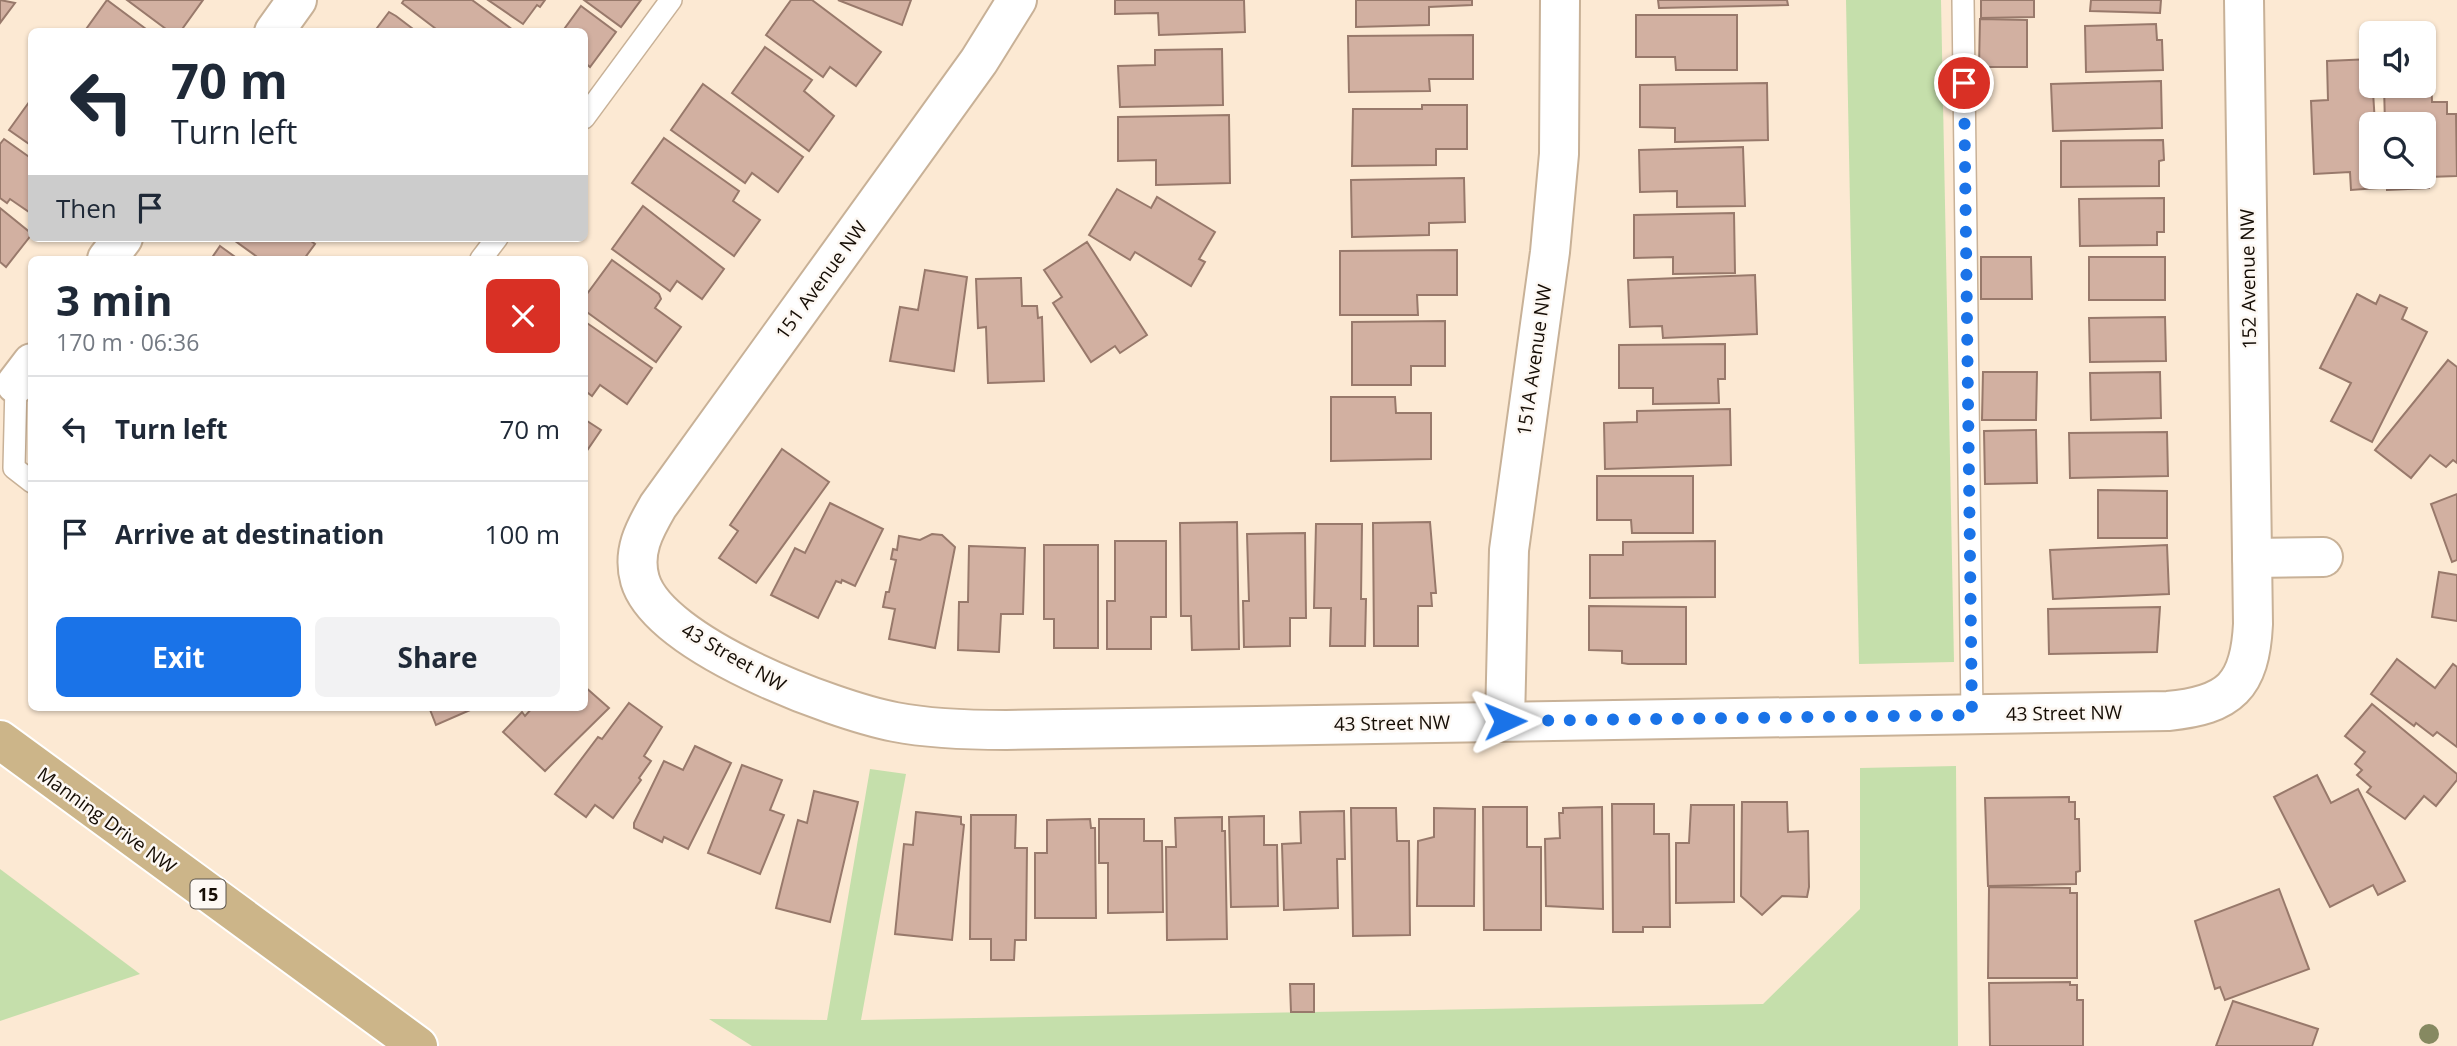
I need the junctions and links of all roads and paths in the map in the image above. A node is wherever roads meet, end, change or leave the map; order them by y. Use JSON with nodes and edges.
{"nodes":[{"id":1,"x":297,"y":0,"type":"edge"},
{"id":2,"x":671,"y":0,"type":"edge"},
{"id":3,"x":1017,"y":0,"type":"edge"},
{"id":4,"x":1560,"y":0,"type":"edge"},
{"id":5,"x":1962,"y":0,"type":"edge"},
{"id":6,"x":2244,"y":0,"type":"edge"},
{"id":7,"x":277,"y":28,"type":"edge"},
{"id":8,"x":588,"y":113,"type":"edge"},
{"id":9,"x":120,"y":242,"type":"edge"},
{"id":10,"x":494,"y":242,"type":"edge"},
{"id":11,"x":109,"y":256,"type":"edge"},
{"id":12,"x":483,"y":256,"type":"edge"},
{"id":13,"x":16,"y":378,"type":"edge"},
{"id":14,"x":28,"y":478,"type":"edge"},
{"id":15,"x":2323,"y":557,"type":"dead end"},
{"id":16,"x":2252,"y":558,"type":"junction"},
{"id":17,"x":637,"y":564,"type":"joint"},
{"id":18,"x":2239,"y":682,"type":"joint"},
{"id":19,"x":1972,"y":715,"type":"junction"},
{"id":20,"x":1505,"y":721,"type":"junction"},
{"id":21,"x":0,"y":740,"type":"edge"},
{"id":22,"x":418,"y":1046,"type":"edge"}],
"edges":[{"from":1,"to":7,"type":"street"},
{"from":2,"to":8,"type":"lane"},
{"from":3,"to":17,"type":"street","name":"151 Avenue NW"},
{"from":4,"to":20,"type":"street","name":"151A Avenue NW"},
{"from":5,"to":19,"type":"lane"},
{"from":6,"to":16,"type":"street","name":"152 Avenue NW"},
{"from":9,"to":11,"type":"street"},
{"from":10,"to":12,"type":"lane"},
{"from":13,"to":14,"type":"lane"},
{"from":15,"to":16,"type":"street"},
{"from":16,"to":18,"type":"street","name":"152 Avenue NW"},
{"from":17,"to":20,"type":"street","name":"43 Street NW"},
{"from":18,"to":19,"type":"street","name":"43 Street NW"},
{"from":19,"to":20,"type":"street","name":"43 Street NW"},
{"from":21,"to":22,"type":"main road","name":"Manning Drive NW","number":"15"}]}
